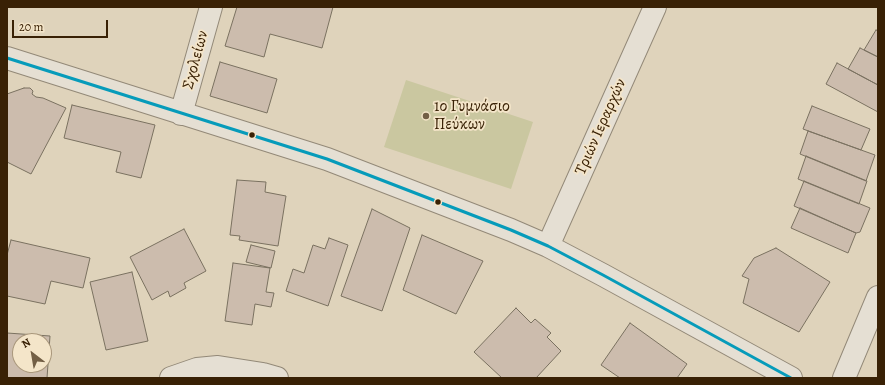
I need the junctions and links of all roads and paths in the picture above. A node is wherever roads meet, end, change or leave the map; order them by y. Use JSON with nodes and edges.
{"nodes":[{"id":1,"x":211,"y":7,"type":"edge"},
{"id":2,"x":655,"y":7,"type":"edge"},
{"id":3,"x":7,"y":58,"type":"edge"},
{"id":4,"x":181,"y":114,"type":"junction"},
{"id":5,"x":548,"y":246,"type":"junction"},
{"id":6,"x":878,"y":297,"type":"edge"},
{"id":7,"x":171,"y":378,"type":"edge"},
{"id":8,"x":277,"y":378,"type":"edge"},
{"id":9,"x":791,"y":378,"type":"edge"},
{"id":10,"x":844,"y":378,"type":"edge"}],
"edges":[{"from":1,"to":4,"type":"street","name":"Σχολείων"},
{"from":2,"to":5,"type":"street","name":"Τριών Ιεραρχών"},
{"from":3,"to":4,"type":"street"},
{"from":4,"to":5,"type":"street"},
{"from":5,"to":9,"type":"street"},
{"from":6,"to":10,"type":"street"},
{"from":7,"to":8,"type":"street"}]}
